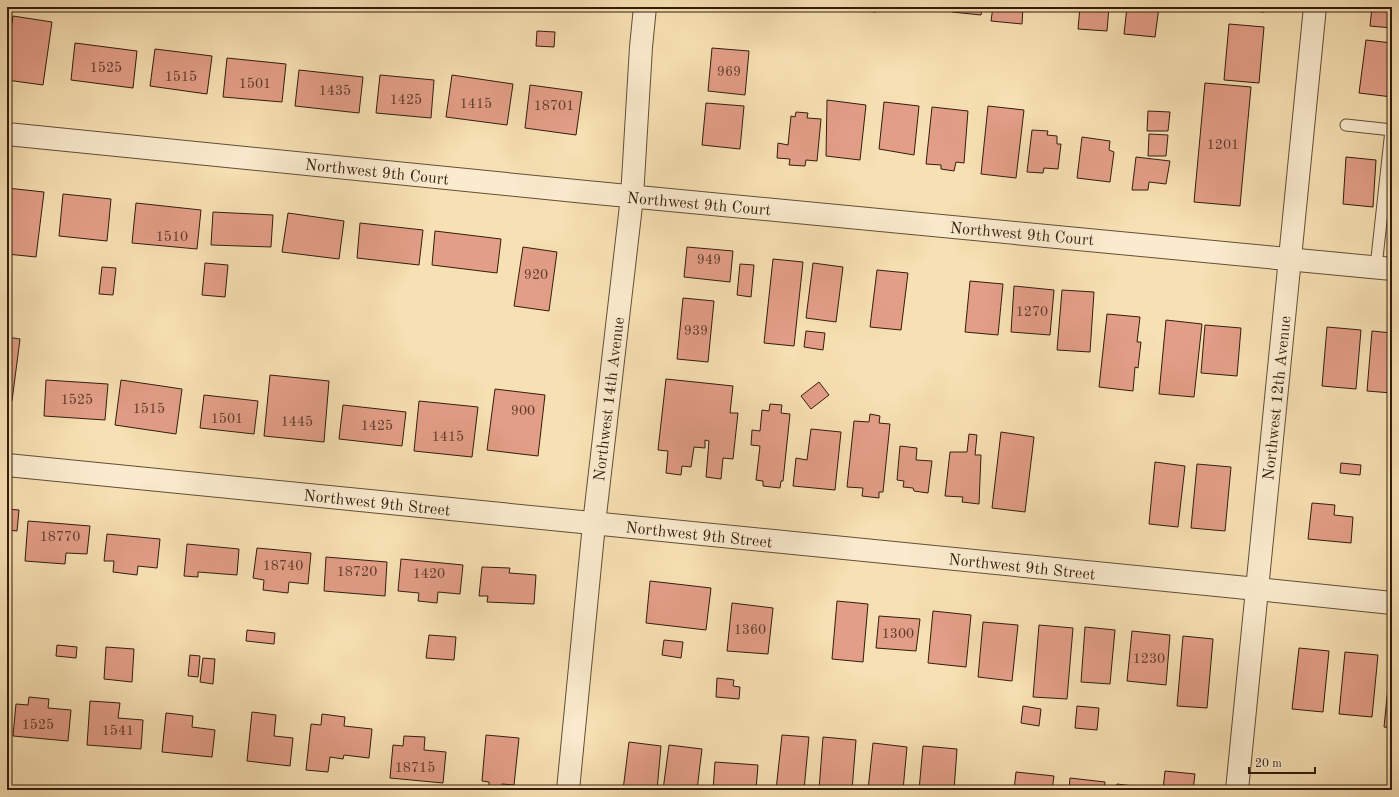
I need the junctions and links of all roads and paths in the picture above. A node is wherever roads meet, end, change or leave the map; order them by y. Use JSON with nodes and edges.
{"nodes":[{"id":1,"x":645,"y":7,"type":"edge"},
{"id":2,"x":1315,"y":7,"type":"edge"},
{"id":3,"x":1346,"y":125,"type":"dead end"},
{"id":4,"x":1392,"y":130,"type":"edge"},
{"id":5,"x":7,"y":134,"type":"edge"},
{"id":6,"x":632,"y":197,"type":"junction"},
{"id":7,"x":1290,"y":258,"type":"junction"},
{"id":8,"x":1384,"y":268,"type":"edge"},
{"id":9,"x":7,"y":465,"type":"edge"},
{"id":10,"x":594,"y":524,"type":"junction"},
{"id":11,"x":1257,"y":589,"type":"junction"},
{"id":12,"x":1392,"y":604,"type":"edge"},
{"id":13,"x":568,"y":790,"type":"edge"},
{"id":14,"x":1237,"y":790,"type":"edge"}],
"edges":[{"from":1,"to":6,"type":"street","name":"Northwest 14th Avenue"},
{"from":2,"to":7,"type":"street","name":"Northwest 12th Avenue"},
{"from":3,"to":4,"type":"lane"},
{"from":4,"to":8,"type":"lane"},
{"from":5,"to":6,"type":"street","name":"Northwest 9th Court"},
{"from":6,"to":7,"type":"street","name":"Northwest 9th Court"},
{"from":6,"to":10,"type":"street","name":"Northwest 14th Avenue"},
{"from":7,"to":8,"type":"street","name":"Northwest 9th Court"},
{"from":7,"to":11,"type":"street","name":"Northwest 12th Avenue"},
{"from":9,"to":10,"type":"street","name":"Northwest 9th Street"},
{"from":10,"to":11,"type":"street","name":"Northwest 9th Street"},
{"from":10,"to":13,"type":"street","name":"Northwest 14th Avenue"},
{"from":11,"to":12,"type":"street","name":"Northwest 9th Street"},
{"from":11,"to":14,"type":"street","name":"Northwest 12th Avenue"}]}
